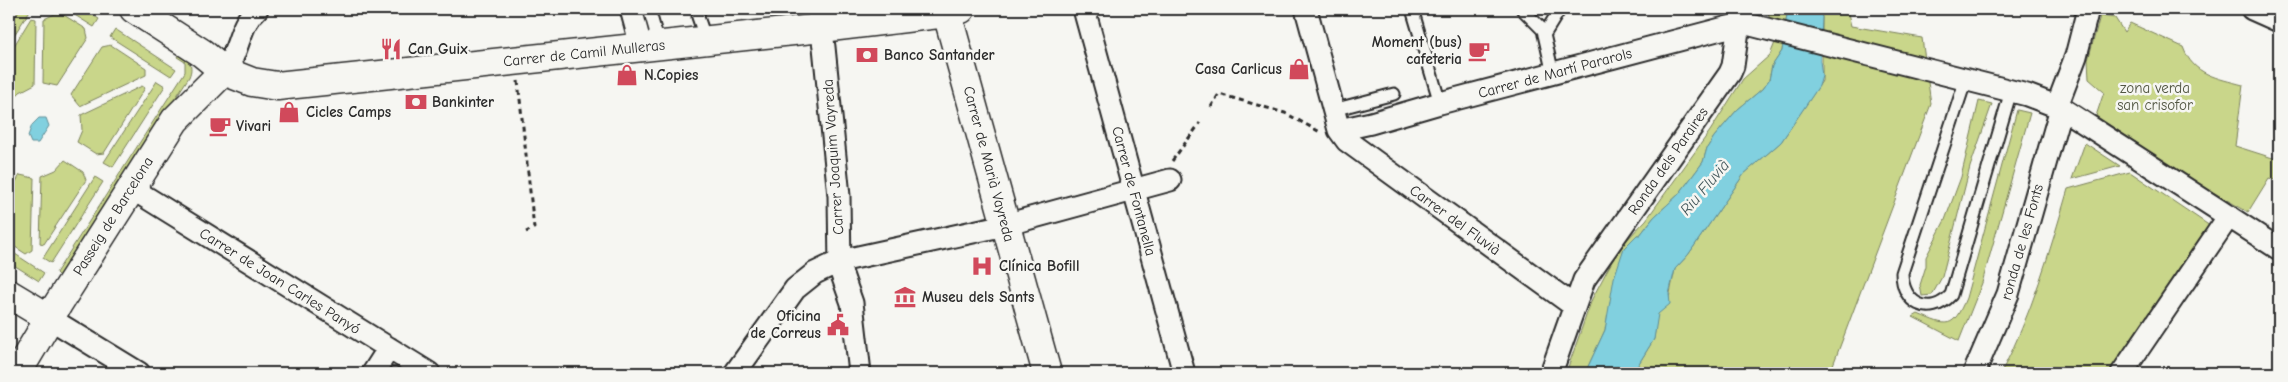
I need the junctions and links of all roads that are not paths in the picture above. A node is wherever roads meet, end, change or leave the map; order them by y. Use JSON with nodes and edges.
{"nodes":[{"id":1,"x":134,"y":9,"type":"edge"},
{"id":2,"x":631,"y":9,"type":"edge"},
{"id":3,"x":649,"y":9,"type":"edge"},
{"id":4,"x":699,"y":9,"type":"edge"},
{"id":5,"x":1084,"y":9,"type":"edge"},
{"id":6,"x":1306,"y":9,"type":"edge"},
{"id":7,"x":1412,"y":9,"type":"edge"},
{"id":8,"x":1522,"y":9,"type":"edge"},
{"id":9,"x":1560,"y":9,"type":"edge"},
{"id":10,"x":2088,"y":9,"type":"edge"},
{"id":11,"x":2252,"y":9,"type":"edge"},
{"id":12,"x":251,"y":11,"type":"edge"},
{"id":13,"x":954,"y":11,"type":"edge"},
{"id":14,"x":1740,"y":16,"type":"edge"},
{"id":15,"x":820,"y":18,"type":"edge"},
{"id":16,"x":2279,"y":21,"type":"edge"},
{"id":17,"x":1544,"y":35,"type":"junction"},
{"id":18,"x":706,"y":40,"type":"junction"},
{"id":19,"x":650,"y":45,"type":"junction"},
{"id":20,"x":224,"y":71,"type":"junction"},
{"id":21,"x":1553,"y":74,"type":"junction"},
{"id":22,"x":1966,"y":79,"type":"junction"},
{"id":23,"x":2011,"y":91,"type":"junction"},
{"id":24,"x":1394,"y":94,"type":"dead end"},
{"id":25,"x":1440,"y":103,"type":"junction"},
{"id":26,"x":2059,"y":107,"type":"junction"},
{"id":27,"x":1333,"y":110,"type":"junction"},
{"id":28,"x":1343,"y":136,"type":"junction"},
{"id":29,"x":1170,"y":180,"type":"road end"},
{"id":30,"x":131,"y":188,"type":"junction"},
{"id":31,"x":1134,"y":190,"type":"junction"},
{"id":32,"x":2229,"y":216,"type":"junction"},
{"id":33,"x":1005,"y":225,"type":"junction"},
{"id":34,"x":2279,"y":249,"type":"edge"},
{"id":35,"x":840,"y":261,"type":"junction"},
{"id":36,"x":9,"y":294,"type":"edge"},
{"id":37,"x":1574,"y":306,"type":"junction"},
{"id":38,"x":49,"y":318,"type":"junction"},
{"id":39,"x":388,"y":348,"type":"junction"},
{"id":40,"x":17,"y":373,"type":"edge"},
{"id":41,"x":139,"y":373,"type":"edge"},
{"id":42,"x":373,"y":373,"type":"edge"},
{"id":43,"x":430,"y":373,"type":"edge"},
{"id":44,"x":735,"y":373,"type":"edge"},
{"id":45,"x":860,"y":373,"type":"edge"},
{"id":46,"x":1047,"y":373,"type":"edge"},
{"id":47,"x":1184,"y":373,"type":"edge"},
{"id":48,"x":1551,"y":373,"type":"edge"},
{"id":49,"x":1974,"y":373,"type":"edge"},
{"id":50,"x":2122,"y":373,"type":"edge"}],
"edges":[{"from":1,"to":20,"type":"main road","name":"Carrer de Camil Mulleras"},
{"from":2,"to":19,"type":"street"},
{"from":3,"to":19,"type":"lane"},
{"from":4,"to":18,"type":"lane"},
{"from":5,"to":31,"type":"street","name":"Carrer de Fontanella"},
{"from":6,"to":27,"type":"street"},
{"from":7,"to":25,"type":"lane"},
{"from":8,"to":17,"type":"lane"},
{"from":9,"to":17,"type":"lane"},
{"from":10,"to":26,"type":"street","name":"ronda de les Fonts"},
{"from":11,"to":16,"type":"street"},
{"from":12,"to":20,"type":"street"},
{"from":13,"to":15,"type":"main road","name":"Carrer de Camil Mulleras"},
{"from":13,"to":33,"type":"main road","name":"Carrer de Marià Vayreda"},
{"from":14,"to":21,"type":"street","name":"Carrer de Martí Pararols"},
{"from":14,"to":22,"type":"street","name":"Carrer de Martí Pararols"},
{"from":14,"to":37,"type":"street","name":"Ronda dels Paraires"},
{"from":15,"to":18,"type":"main road","name":"Carrer de Camil Mulleras"},
{"from":15,"to":35,"type":"street","name":"Carrer Joaquim Vayreda"},
{"from":17,"to":21,"type":"lane"},
{"from":18,"to":19,"type":"main road","name":"Carrer de Camil Mulleras"},
{"from":19,"to":20,"type":"main road","name":"Carrer de Camil Mulleras"},
{"from":20,"to":30,"type":"main road","name":"Passeig de Barcelona"},
{"from":21,"to":25,"type":"street","name":"Carrer de Martí Pararols"},
{"from":22,"to":23,"type":"street","name":"Carrer de Martí Pararols"},
{"from":22,"to":23,"type":"lane"},
{"from":23,"to":26,"type":"street","name":"Carrer de Martí Pararols"},
{"from":24,"to":27,"type":"lane"},
{"from":25,"to":28,"type":"street","name":"Carrer de Martí Pararols"},
{"from":26,"to":32,"type":"street","name":"Carrer de Martí Pararols"},
{"from":26,"to":49,"type":"street","name":"ronda de les Fonts"},
{"from":27,"to":28,"type":"street"},
{"from":28,"to":37,"type":"street","name":"Carrer del Fluvià"},
{"from":29,"to":31,"type":"street"},
{"from":30,"to":38,"type":"main road","name":"Passeig de Barcelona"},
{"from":30,"to":39,"type":"street","name":"Carrer de Joan Carles Panyó"},
{"from":31,"to":33,"type":"street"},
{"from":31,"to":47,"type":"street","name":"Carrer de Fontanella"},
{"from":32,"to":34,"type":"street","name":"Carrer de Martí Pararols"},
{"from":32,"to":50,"type":"street"},
{"from":33,"to":35,"type":"street"},
{"from":33,"to":46,"type":"main road","name":"Carrer de Marià Vayreda"},
{"from":35,"to":44,"type":"street"},
{"from":35,"to":45,"type":"street","name":"Carrer Joaquim Vayreda"},
{"from":36,"to":38,"type":"main road"},
{"from":37,"to":48,"type":"street","name":"Ronda dels Paraires"},
{"from":38,"to":40,"type":"main road","name":"Passeig de Barcelona"},
{"from":38,"to":41,"type":"street"},
{"from":39,"to":42,"type":"street"},
{"from":39,"to":43,"type":"street","name":"Carrer de Joan Carles Panyó"}]}
